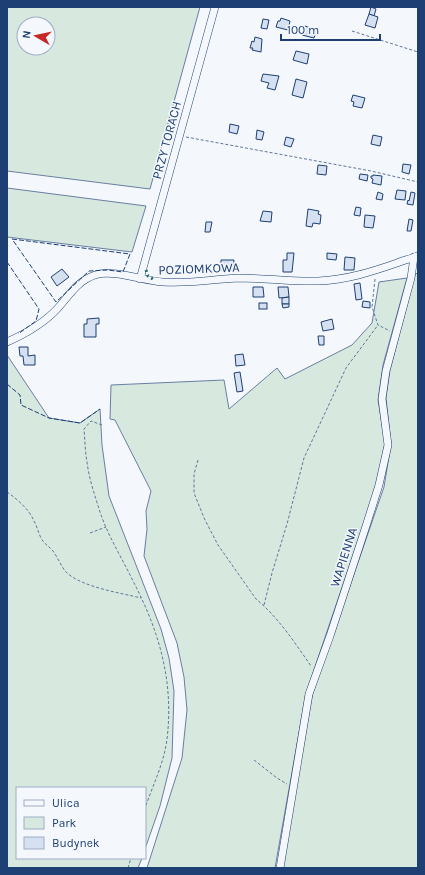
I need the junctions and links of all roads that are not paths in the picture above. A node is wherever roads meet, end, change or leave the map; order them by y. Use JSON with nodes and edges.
{"nodes":[{"id":1,"x":215,"y":7,"type":"edge"},
{"id":2,"x":416,"y":256,"type":"edge"},
{"id":3,"x":140,"y":279,"type":"junction"},
{"id":4,"x":7,"y":342,"type":"edge"},
{"id":5,"x":280,"y":868,"type":"edge"}],
"edges":[{"from":1,"to":3,"type":"street","name":"PRZY TORACH"},
{"from":2,"to":3,"type":"street","name":"POZIOMKOWA"},
{"from":2,"to":5,"type":"street","name":"WAPIENNA"},
{"from":3,"to":4,"type":"street","name":"POZIOMKOWA"}]}
